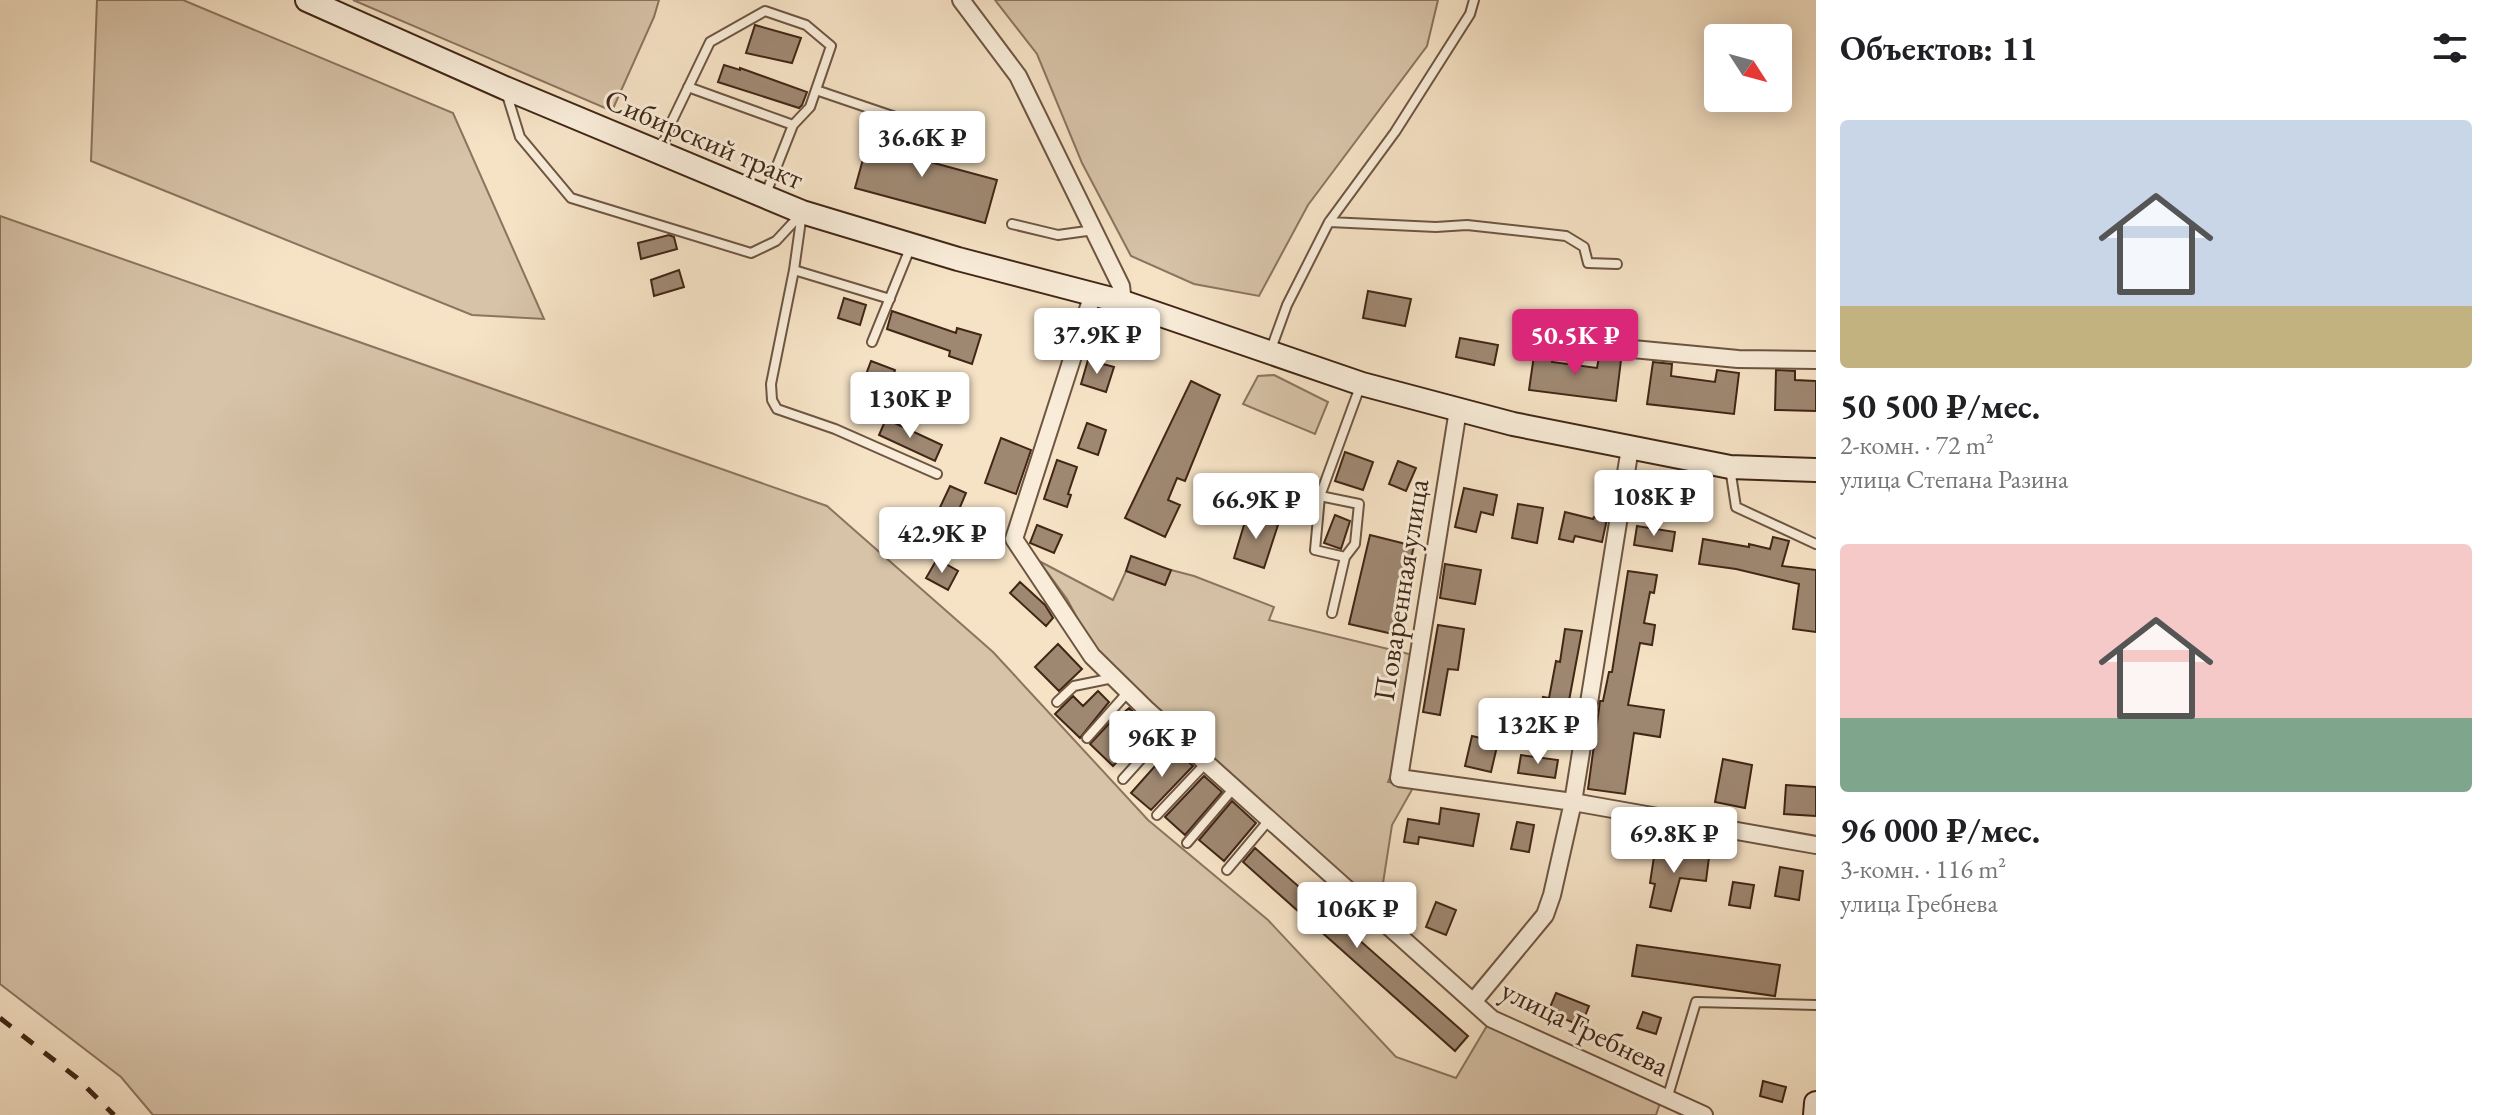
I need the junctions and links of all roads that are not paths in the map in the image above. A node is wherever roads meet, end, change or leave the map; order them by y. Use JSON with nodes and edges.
{"nodes":[{"id":1,"x":307,"y":0,"type":"edge"},
{"id":2,"x":961,"y":0,"type":"edge"},
{"id":3,"x":1474,"y":0,"type":"edge"},
{"id":4,"x":688,"y":87,"type":"junction"},
{"id":5,"x":505,"y":88,"type":"junction"},
{"id":6,"x":816,"y":90,"type":"junction"},
{"id":7,"x":793,"y":125,"type":"junction"},
{"id":8,"x":957,"y":138,"type":"dead end"},
{"id":9,"x":660,"y":153,"type":"junction"},
{"id":10,"x":765,"y":196,"type":"junction"},
{"id":11,"x":802,"y":212,"type":"junction"},
{"id":12,"x":1329,"y":222,"type":"junction"},
{"id":13,"x":1012,"y":224,"type":"dead end"},
{"id":14,"x":1094,"y":230,"type":"junction"},
{"id":15,"x":911,"y":245,"type":"junction"},
{"id":16,"x":1617,"y":264,"type":"dead end"},
{"id":17,"x":794,"y":270,"type":"junction"},
{"id":18,"x":1093,"y":294,"type":"junction"},
{"id":19,"x":890,"y":299,"type":"junction"},
{"id":20,"x":1123,"y":302,"type":"junction"},
{"id":21,"x":872,"y":342,"type":"dead end"},
{"id":22,"x":1601,"y":346,"type":"dead end"},
{"id":23,"x":1270,"y":353,"type":"junction"},
{"id":24,"x":1816,"y":360,"type":"edge"},
{"id":25,"x":1362,"y":384,"type":"junction"},
{"id":26,"x":1458,"y":410,"type":"junction"},
{"id":27,"x":1630,"y":448,"type":"junction"},
{"id":28,"x":1730,"y":467,"type":"junction"},
{"id":29,"x":1816,"y":470,"type":"edge"},
{"id":30,"x":937,"y":474,"type":"dead end"},
{"id":31,"x":1320,"y":496,"type":"junction"},
{"id":32,"x":1816,"y":544,"type":"edge"},
{"id":33,"x":1345,"y":557,"type":"junction"},
{"id":34,"x":1332,"y":613,"type":"dead end"},
{"id":35,"x":1114,"y":678,"type":"junction"},
{"id":36,"x":1128,"y":692,"type":"junction"},
{"id":37,"x":1057,"y":702,"type":"dead end"},
{"id":38,"x":1168,"y":729,"type":"junction"},
{"id":39,"x":1087,"y":738,"type":"dead end"},
{"id":40,"x":1206,"y":763,"type":"junction"},
{"id":41,"x":1123,"y":779,"type":"dead end"},
{"id":42,"x":1234,"y":788,"type":"junction"},
{"id":43,"x":1573,"y":802,"type":"junction"},
{"id":44,"x":1157,"y":815,"type":"dead end"},
{"id":45,"x":1269,"y":820,"type":"junction"},
{"id":46,"x":1187,"y":843,"type":"dead end"},
{"id":47,"x":1816,"y":845,"type":"edge"},
{"id":48,"x":1227,"y":870,"type":"dead end"},
{"id":49,"x":1473,"y":1002,"type":"junction"},
{"id":50,"x":1816,"y":1005,"type":"edge"},
{"id":51,"x":1667,"y":1099,"type":"junction"},
{"id":52,"x":1816,"y":1103,"type":"edge"},
{"id":53,"x":1704,"y":1115,"type":"edge"},
{"id":54,"x":1815,"y":1115,"type":"edge"}],
"edges":[{"from":1,"to":5,"type":"main road","name":"Сибирский тракт"},
{"from":2,"to":14,"type":"street"},
{"from":3,"to":12,"type":"lane"},
{"from":4,"to":6,"type":"lane"},
{"from":4,"to":7,"type":"lane"},
{"from":4,"to":9,"type":"lane"},
{"from":5,"to":9,"type":"main road","name":"Сибирский тракт"},
{"from":5,"to":11,"type":"lane"},
{"from":6,"to":7,"type":"lane"},
{"from":6,"to":8,"type":"lane"},
{"from":7,"to":10,"type":"lane"},
{"from":9,"to":10,"type":"main road","name":"Сибирский тракт"},
{"from":10,"to":11,"type":"main road","name":"Сибирский тракт"},
{"from":11,"to":15,"type":"main road","name":"Сибирский тракт"},
{"from":11,"to":17,"type":"lane"},
{"from":12,"to":16,"type":"lane"},
{"from":12,"to":23,"type":"lane"},
{"from":13,"to":14,"type":"lane"},
{"from":14,"to":20,"type":"street"},
{"from":15,"to":18,"type":"main road","name":"Сибирский тракт"},
{"from":15,"to":19,"type":"lane"},
{"from":17,"to":19,"type":"lane"},
{"from":17,"to":30,"type":"lane"},
{"from":18,"to":20,"type":"main road","name":"Сибирский тракт"},
{"from":18,"to":35,"type":"street","name":"улица Гребнева"},
{"from":19,"to":21,"type":"lane"},
{"from":20,"to":23,"type":"main road","name":"Сибирский тракт"},
{"from":22,"to":24,"type":"street"},
{"from":23,"to":25,"type":"main road","name":"Сибирский тракт"},
{"from":25,"to":26,"type":"main road","name":"Сибирский тракт"},
{"from":25,"to":31,"type":"lane"},
{"from":26,"to":27,"type":"main road","name":"Сибирский тракт"},
{"from":26,"to":43,"type":"street","name":"Поваренная улица"},
{"from":27,"to":28,"type":"main road","name":"Сибирский тракт"},
{"from":27,"to":43,"type":"street"},
{"from":28,"to":29,"type":"main road","name":"Сибирский тракт"},
{"from":28,"to":32,"type":"lane"},
{"from":31,"to":33,"type":"lane"},
{"from":31,"to":33,"type":"lane"},
{"from":33,"to":34,"type":"lane"},
{"from":35,"to":36,"type":"street","name":"улица Гребнева"},
{"from":35,"to":37,"type":"lane"},
{"from":36,"to":38,"type":"street","name":"улица Гребнева"},
{"from":36,"to":39,"type":"lane"},
{"from":38,"to":40,"type":"street","name":"улица Гребнева"},
{"from":38,"to":41,"type":"lane"},
{"from":40,"to":42,"type":"street","name":"улица Гребнева"},
{"from":40,"to":44,"type":"lane"},
{"from":42,"to":45,"type":"street","name":"улица Гребнева"},
{"from":42,"to":46,"type":"lane"},
{"from":43,"to":47,"type":"street"},
{"from":43,"to":49,"type":"street"},
{"from":45,"to":48,"type":"lane"},
{"from":45,"to":49,"type":"street","name":"улица Гребнева"},
{"from":49,"to":51,"type":"street","name":"улица Гребнева"},
{"from":50,"to":51,"type":"lane"},
{"from":51,"to":53,"type":"street","name":"улица Гребнева"},
{"from":52,"to":54,"type":"main road"}]}
